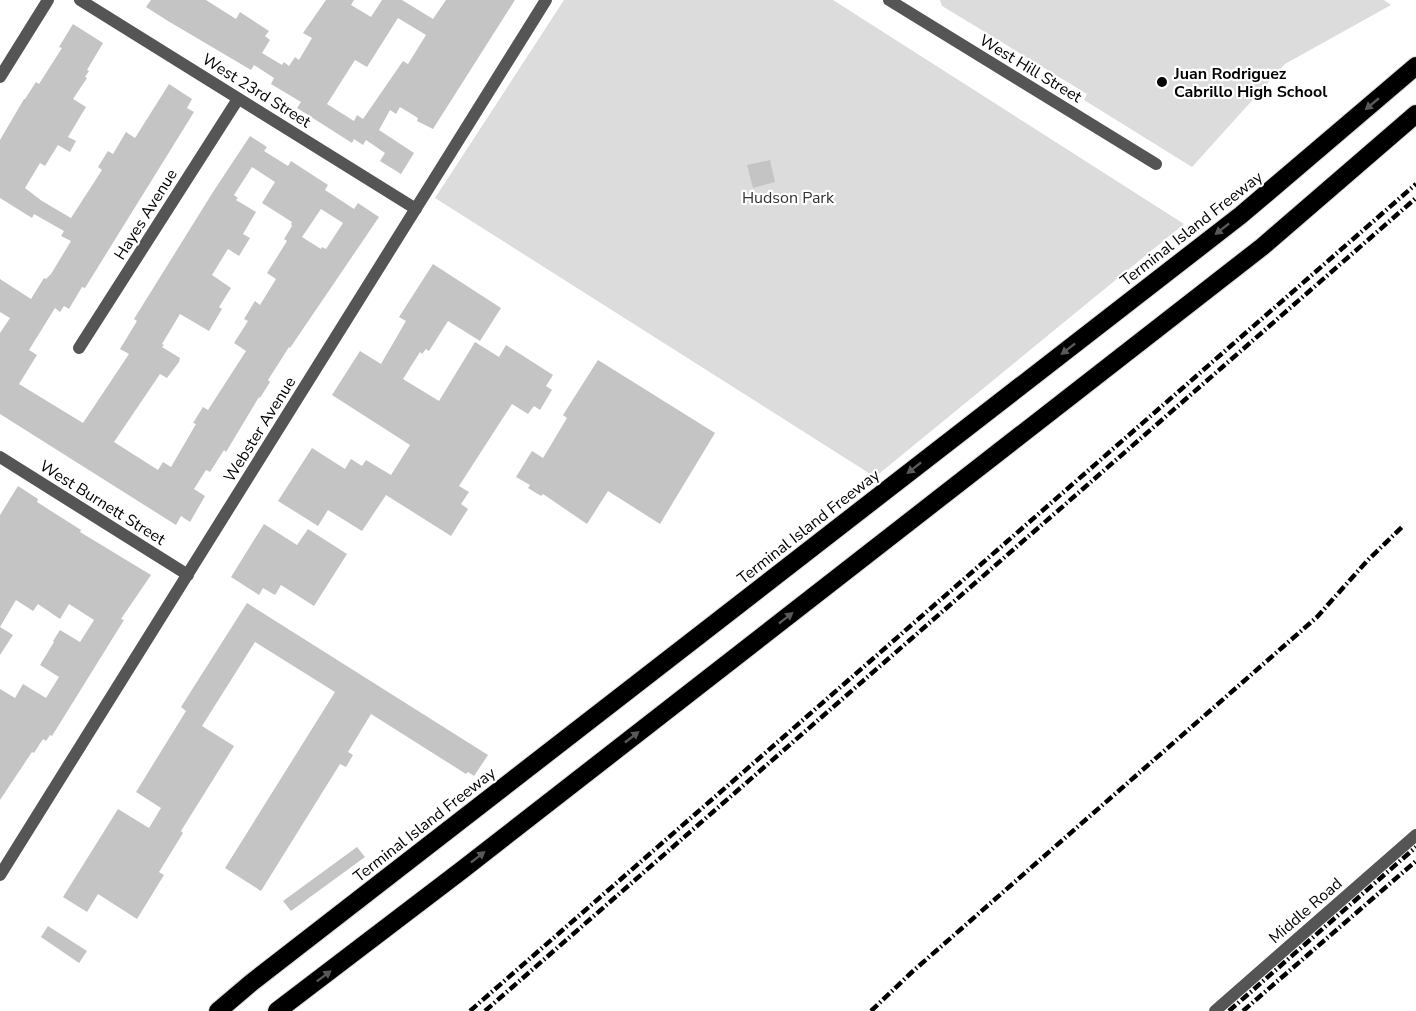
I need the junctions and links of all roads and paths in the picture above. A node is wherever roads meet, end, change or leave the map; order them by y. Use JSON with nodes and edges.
{"nodes":[{"id":1,"x":48,"y":0,"type":"edge"},
{"id":2,"x":80,"y":0,"type":"edge"},
{"id":3,"x":546,"y":0,"type":"edge"},
{"id":4,"x":889,"y":0,"type":"edge"},
{"id":5,"x":1416,"y":66,"type":"edge"},
{"id":6,"x":0,"y":76,"type":"edge"},
{"id":7,"x":238,"y":99,"type":"junction"},
{"id":8,"x":1416,"y":114,"type":"edge"},
{"id":9,"x":1156,"y":164,"type":"dead end"},
{"id":10,"x":416,"y":209,"type":"junction"},
{"id":11,"x":80,"y":348,"type":"dead end"},
{"id":12,"x":2,"y":462,"type":"edge"},
{"id":13,"x":188,"y":575,"type":"junction"},
{"id":14,"x":1416,"y":835,"type":"edge"},
{"id":15,"x":0,"y":875,"type":"edge"},
{"id":16,"x":218,"y":1011,"type":"edge"},
{"id":17,"x":277,"y":1011,"type":"edge"},
{"id":18,"x":1215,"y":1011,"type":"edge"}],
"edges":[{"from":1,"to":6,"type":"street"},
{"from":2,"to":7,"type":"street","name":"West 23rd Street"},
{"from":3,"to":10,"type":"street","name":"Webster Avenue"},
{"from":4,"to":9,"type":"street","name":"West Hill Street"},
{"from":5,"to":16,"type":"highway","name":"Terminal Island Freeway","one_way":true},
{"from":7,"to":10,"type":"street","name":"West 23rd Street"},
{"from":7,"to":11,"type":"street","name":"Hayes Avenue"},
{"from":17,"to":8,"type":"highway","one_way":true},
{"from":10,"to":13,"type":"street","name":"Webster Avenue"},
{"from":12,"to":13,"type":"street","name":"West Burnett Street"},
{"from":13,"to":15,"type":"street","name":"Webster Avenue"},
{"from":14,"to":18,"type":"street","name":"Middle Road"}]}
